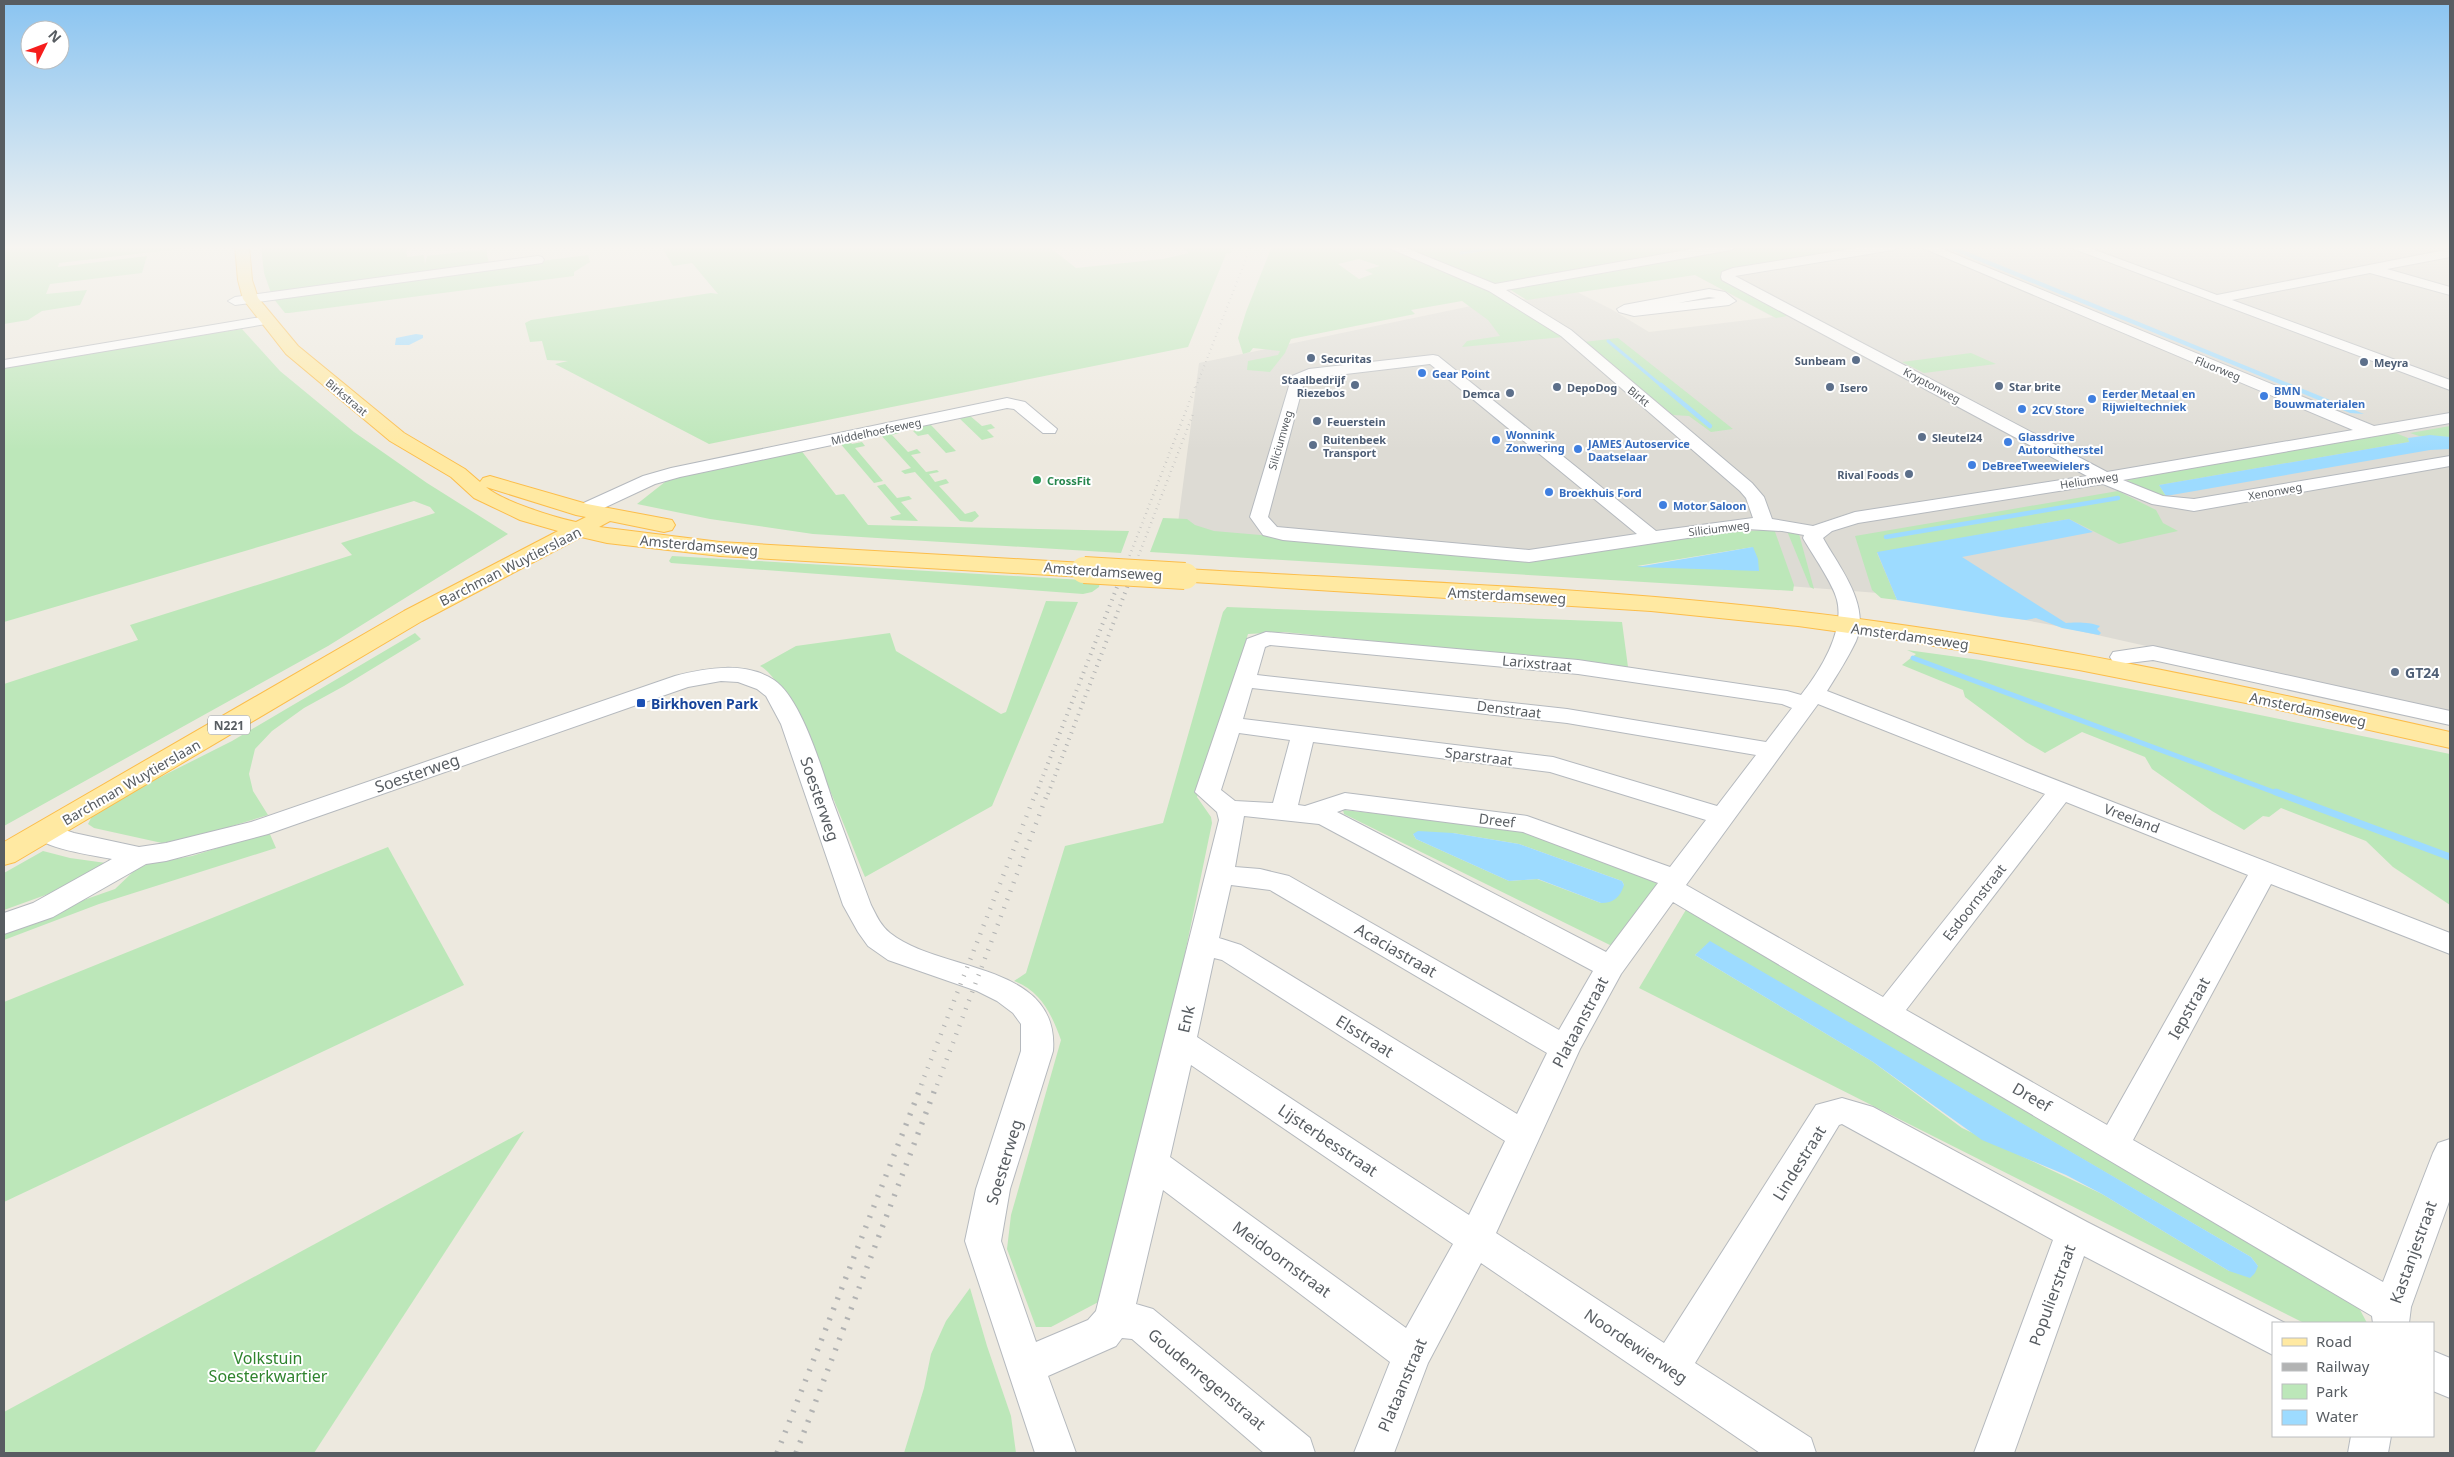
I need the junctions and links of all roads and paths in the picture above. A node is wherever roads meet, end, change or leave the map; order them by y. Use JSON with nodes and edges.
{"nodes":[{"id":1,"x":262,"y":314,"type":"edge"},
{"id":2,"x":1536,"y":314,"type":"edge"},
{"id":3,"x":1796,"y":314,"type":"edge"},
{"id":4,"x":2088,"y":314,"type":"edge"},
{"id":5,"x":2255,"y":314,"type":"edge"},
{"id":6,"x":267,"y":320,"type":"junction"},
{"id":7,"x":4,"y":364,"type":"edge"},
{"id":8,"x":2450,"y":385,"type":"edge"},
{"id":9,"x":2450,"y":418,"type":"edge"},
{"id":10,"x":1049,"y":430,"type":"dead end"},
{"id":11,"x":2373,"y":432,"type":"junction"},
{"id":12,"x":2450,"y":461,"type":"edge"},
{"id":13,"x":694,"y":469,"type":"junction"},
{"id":14,"x":461,"y":475,"type":"junction"},
{"id":15,"x":2105,"y":478,"type":"junction"},
{"id":16,"x":606,"y":515,"type":"junction"},
{"id":17,"x":581,"y":520,"type":"junction"},
{"id":18,"x":556,"y":524,"type":"junction"},
{"id":19,"x":1764,"y":524,"type":"junction"},
{"id":20,"x":1815,"y":532,"type":"junction"},
{"id":21,"x":1652,"y":536,"type":"junction"},
{"id":22,"x":1087,"y":565,"type":"junction"},
{"id":23,"x":413,"y":616,"type":"junction"},
{"id":24,"x":1849,"y":618,"type":"junction"},
{"id":25,"x":2121,"y":657,"type":"junction"},
{"id":26,"x":1244,"y":680,"type":"junction"},
{"id":27,"x":1810,"y":699,"type":"junction"},
{"id":28,"x":2450,"y":718,"type":"edge"},
{"id":29,"x":1230,"y":725,"type":"junction"},
{"id":30,"x":2450,"y":728,"type":"edge"},
{"id":31,"x":1303,"y":734,"type":"junction"},
{"id":32,"x":2450,"y":740,"type":"edge"},
{"id":33,"x":1771,"y":750,"type":"junction"},
{"id":34,"x":2061,"y":790,"type":"junction"},
{"id":35,"x":1229,"y":809,"type":"junction"},
{"id":36,"x":1284,"y":811,"type":"junction"},
{"id":37,"x":1311,"y":813,"type":"junction"},
{"id":38,"x":1722,"y":816,"type":"junction"},
{"id":39,"x":44,"y":832,"type":"junction"},
{"id":40,"x":4,"y":855,"type":"edge"},
{"id":41,"x":139,"y":856,"type":"junction"},
{"id":42,"x":2264,"y":871,"type":"junction"},
{"id":43,"x":1219,"y":875,"type":"junction"},
{"id":44,"x":1673,"y":884,"type":"junction"},
{"id":45,"x":4,"y":924,"type":"edge"},
{"id":46,"x":2450,"y":944,"type":"edge"},
{"id":47,"x":1203,"y":945,"type":"junction"},
{"id":48,"x":1610,"y":967,"type":"junction"},
{"id":49,"x":1887,"y":1013,"type":"junction"},
{"id":50,"x":1180,"y":1042,"type":"junction"},
{"id":51,"x":1565,"y":1048,"type":"junction"},
{"id":52,"x":1522,"y":1135,"type":"junction"},
{"id":53,"x":2113,"y":1145,"type":"junction"},
{"id":54,"x":2450,"y":1153,"type":"edge"},
{"id":55,"x":1152,"y":1163,"type":"junction"},
{"id":56,"x":2074,"y":1233,"type":"junction"},
{"id":57,"x":1476,"y":1238,"type":"junction"},
{"id":58,"x":2391,"y":1315,"type":"edge"},
{"id":59,"x":1113,"y":1319,"type":"junction"},
{"id":60,"x":2272,"y":1336,"type":"edge"},
{"id":61,"x":1412,"y":1355,"type":"junction"},
{"id":62,"x":1024,"y":1366,"type":"junction"},
{"id":63,"x":1670,"y":1369,"type":"junction"},
{"id":64,"x":2434,"y":1371,"type":"edge"},
{"id":65,"x":2450,"y":1379,"type":"edge"},
{"id":66,"x":2371,"y":1437,"type":"edge"},
{"id":67,"x":1055,"y":1453,"type":"edge"},
{"id":68,"x":1295,"y":1453,"type":"edge"},
{"id":69,"x":1374,"y":1453,"type":"edge"},
{"id":70,"x":1796,"y":1453,"type":"edge"},
{"id":71,"x":1994,"y":1453,"type":"edge"},
{"id":72,"x":2368,"y":1453,"type":"edge"}],
"edges":[{"from":1,"to":6,"type":"main road","name":"Birkstraat"},
{"from":2,"to":19,"type":"street","name":"Birkt"},
{"from":3,"to":15,"type":"street","name":"Kryptonweg"},
{"from":4,"to":11,"type":"street","name":"Fluorweg"},
{"from":5,"to":8,"type":"street"},
{"from":6,"to":7,"type":"street"},
{"from":6,"to":14,"type":"main road","name":"Birkstraat"},
{"from":9,"to":11,"type":"street","name":"Heliumweg"},
{"from":10,"to":13,"type":"street","name":"Middelhoefseweg"},
{"from":11,"to":15,"type":"street","name":"Heliumweg"},
{"from":12,"to":15,"type":"street","name":"Xenonweg"},
{"from":13,"to":16,"type":"street","name":"Middelhoefseweg"},
{"from":13,"to":17,"type":"street","name":"Middelhoefseweg"},
{"from":14,"to":17,"type":"main road","name":"Birkstraat"},
{"from":14,"to":18,"type":"main road","name":"Birkstraat"},
{"from":15,"to":20,"type":"street","name":"Heliumweg"},
{"from":16,"to":17,"type":"main road","name":"Barchman Wuytierslaan","number":"N221"},
{"from":16,"to":22,"type":"main road","name":"Amsterdamseweg"},
{"from":17,"to":18,"type":"main road","name":"Amsterdamseweg"},
{"from":17,"to":22,"type":"main road","name":"Amsterdamseweg"},
{"from":17,"to":23,"type":"main road","name":"Barchman Wuytierslaan","number":"N221"},
{"from":18,"to":23,"type":"main road","name":"Barchman Wuytierslaan","number":"N221"},
{"from":19,"to":20,"type":"street","name":"Siliciumweg"},
{"from":19,"to":21,"type":"street","name":"Siliciumweg"},
{"from":20,"to":24,"type":"street"},
{"from":21,"to":21,"type":"street","name":"Siliciumweg"},
{"from":22,"to":24,"type":"main road","name":"Amsterdamseweg","bridge":true},
{"from":23,"to":39,"type":"main road","name":"Barchman Wuytierslaan","number":"N221"},
{"from":24,"to":25,"type":"main road","name":"Amsterdamseweg"},
{"from":24,"to":27,"type":"street","name":"Plataanstraat"},
{"from":24,"to":32,"type":"main road","name":"Amsterdamseweg"},
{"from":25,"to":28,"type":"street","name":"Amsterdamseweg"},
{"from":25,"to":30,"type":"main road","name":"Amsterdamseweg"},
{"from":26,"to":27,"type":"street","name":"Larixstraat"},
{"from":26,"to":29,"type":"street"},
{"from":26,"to":33,"type":"street","name":"Denstraat"},
{"from":27,"to":33,"type":"street","name":"Plataanstraat"},
{"from":27,"to":34,"type":"street","name":"Vreeland"},
{"from":29,"to":31,"type":"street","name":"Sparstraat"},
{"from":29,"to":35,"type":"street"},
{"from":31,"to":36,"type":"street"},
{"from":31,"to":38,"type":"street","name":"Sparstraat"},
{"from":33,"to":38,"type":"street","name":"Plataanstraat"},
{"from":34,"to":42,"type":"street","name":"Vreeland"},
{"from":34,"to":49,"type":"street","name":"Esdoornstraat"},
{"from":35,"to":36,"type":"street","name":"Dreef"},
{"from":35,"to":43,"type":"street","name":"Enk"},
{"from":36,"to":37,"type":"street","name":"Dreef"},
{"from":37,"to":44,"type":"street","name":"Dreef"},
{"from":37,"to":48,"type":"street","name":"Dreef"},
{"from":38,"to":44,"type":"street","name":"Plataanstraat"},
{"from":39,"to":40,"type":"main road","name":"Barchman Wuytierslaan","number":"N221"},
{"from":39,"to":41,"type":"street","name":"Soesterweg"},
{"from":41,"to":45,"type":"street","name":"Soesterweg"},
{"from":41,"to":62,"type":"street","name":"Soesterweg"},
{"from":42,"to":46,"type":"street","name":"Vreeland"},
{"from":42,"to":53,"type":"street","name":"Iepstraat"},
{"from":43,"to":47,"type":"street","name":"Enk"},
{"from":43,"to":51,"type":"street","name":"Acaciastraat"},
{"from":44,"to":48,"type":"street","name":"Plataanstraat"},
{"from":44,"to":49,"type":"street","name":"Dreef"},
{"from":47,"to":50,"type":"street","name":"Enk"},
{"from":47,"to":52,"type":"street","name":"Elsstraat"},
{"from":48,"to":51,"type":"street","name":"Plataanstraat"},
{"from":49,"to":53,"type":"street","name":"Dreef"},
{"from":50,"to":55,"type":"street","name":"Enk"},
{"from":50,"to":57,"type":"street","name":"Lijsterbesstraat"},
{"from":51,"to":52,"type":"street","name":"Plataanstraat"},
{"from":52,"to":57,"type":"street","name":"Plataanstraat"},
{"from":53,"to":58,"type":"street","name":"Dreef"},
{"from":54,"to":58,"type":"street","name":"Kastanjestraat"},
{"from":55,"to":59,"type":"street","name":"Enk"},
{"from":55,"to":61,"type":"street","name":"Meidoornstraat"},
{"from":56,"to":60,"type":"street","name":"Populierstraat"},
{"from":56,"to":63,"type":"street","name":"Lindestraat"},
{"from":56,"to":71,"type":"street","name":"Populierstraat"},
{"from":57,"to":61,"type":"street","name":"Plataanstraat"},
{"from":57,"to":63,"type":"street","name":"Noordewierweg"},
{"from":59,"to":62,"type":"street"},
{"from":59,"to":68,"type":"street","name":"Goudenregenstraat"},
{"from":61,"to":69,"type":"street","name":"Plataanstraat"},
{"from":62,"to":67,"type":"street","name":"Soesterweg"},
{"from":63,"to":70,"type":"street","name":"Noordewierweg"},
{"from":64,"to":65,"type":"street"},
{"from":66,"to":72,"type":"street"}]}
